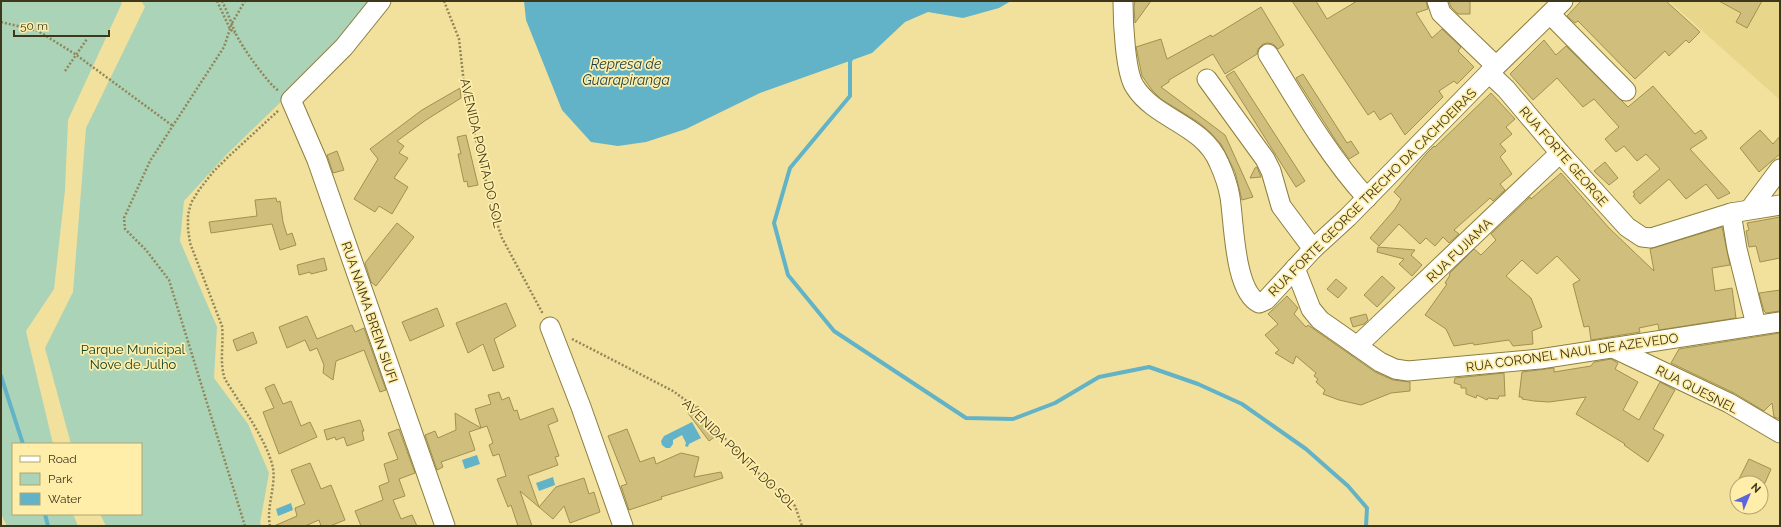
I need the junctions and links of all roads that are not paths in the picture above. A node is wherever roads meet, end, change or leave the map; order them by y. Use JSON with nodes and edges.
{"nodes":[{"id":1,"x":381,"y":1,"type":"edge"},
{"id":2,"x":1123,"y":1,"type":"edge"},
{"id":3,"x":1437,"y":1,"type":"edge"},
{"id":4,"x":1556,"y":8,"type":"edge"},
{"id":5,"x":1268,"y":54,"type":"dead end"},
{"id":6,"x":1492,"y":70,"type":"junction"},
{"id":7,"x":1207,"y":79,"type":"dead end"},
{"id":8,"x":1626,"y":90,"type":"dead end"},
{"id":9,"x":1560,"y":153,"type":"junction"},
{"id":10,"x":1780,"y":169,"type":"edge"},
{"id":11,"x":1367,"y":198,"type":"junction"},
{"id":12,"x":1780,"y":205,"type":"edge"},
{"id":13,"x":1750,"y":209,"type":"junction"},
{"id":14,"x":1731,"y":213,"type":"junction"},
{"id":15,"x":1313,"y":249,"type":"junction"},
{"id":16,"x":1295,"y":268,"type":"junction"},
{"id":17,"x":1780,"y":322,"type":"edge"},
{"id":18,"x":1756,"y":325,"type":"junction"},
{"id":19,"x":550,"y":327,"type":"road end"},
{"id":20,"x":1358,"y":346,"type":"junction"},
{"id":21,"x":1613,"y":348,"type":"junction"},
{"id":22,"x":1780,"y":433,"type":"edge"},
{"id":23,"x":445,"y":526,"type":"edge"},
{"id":24,"x":623,"y":526,"type":"edge"}],
"edges":[{"from":1,"to":23,"type":"street","name":"RUA NAIMA BREIN SIUFI"},
{"from":2,"to":16,"type":"street","name":"RUA FORTE GEORGE TRECHO DA CACHOEIRAS"},
{"from":3,"to":6,"type":"street","name":"RUA FORTE GEORGE"},
{"from":4,"to":6,"type":"street","name":"RUA FORTE GEORGE TRECHO DA CACHOEIRAS"},
{"from":4,"to":8,"type":"street"},
{"from":5,"to":11,"type":"street"},
{"from":6,"to":9,"type":"street","name":"RUA FORTE GEORGE"},
{"from":6,"to":11,"type":"street","name":"RUA FORTE GEORGE TRECHO DA CACHOEIRAS"},
{"from":7,"to":15,"type":"street"},
{"from":9,"to":14,"type":"street","name":"RUA FORTE GEORGE"},
{"from":9,"to":20,"type":"street","name":"RUA FUJIAMA"},
{"from":10,"to":13,"type":"street"},
{"from":11,"to":15,"type":"street","name":"RUA FORTE GEORGE TRECHO DA CACHOEIRAS"},
{"from":12,"to":13,"type":"street"},
{"from":13,"to":14,"type":"street"},
{"from":14,"to":18,"type":"street"},
{"from":15,"to":16,"type":"street","name":"RUA FORTE GEORGE TRECHO DA CACHOEIRAS"},
{"from":16,"to":20,"type":"street","name":"RUA CORONEL NAUL DE AZEVEDO"},
{"from":17,"to":18,"type":"street","name":"RUA CORONEL NAUL DE AZEVEDO"},
{"from":18,"to":21,"type":"street","name":"RUA CORONEL NAUL DE AZEVEDO"},
{"from":19,"to":24,"type":"street"},
{"from":20,"to":21,"type":"street","name":"RUA CORONEL NAUL DE AZEVEDO"},
{"from":21,"to":22,"type":"street","name":"RUA QUESNEL"}]}
